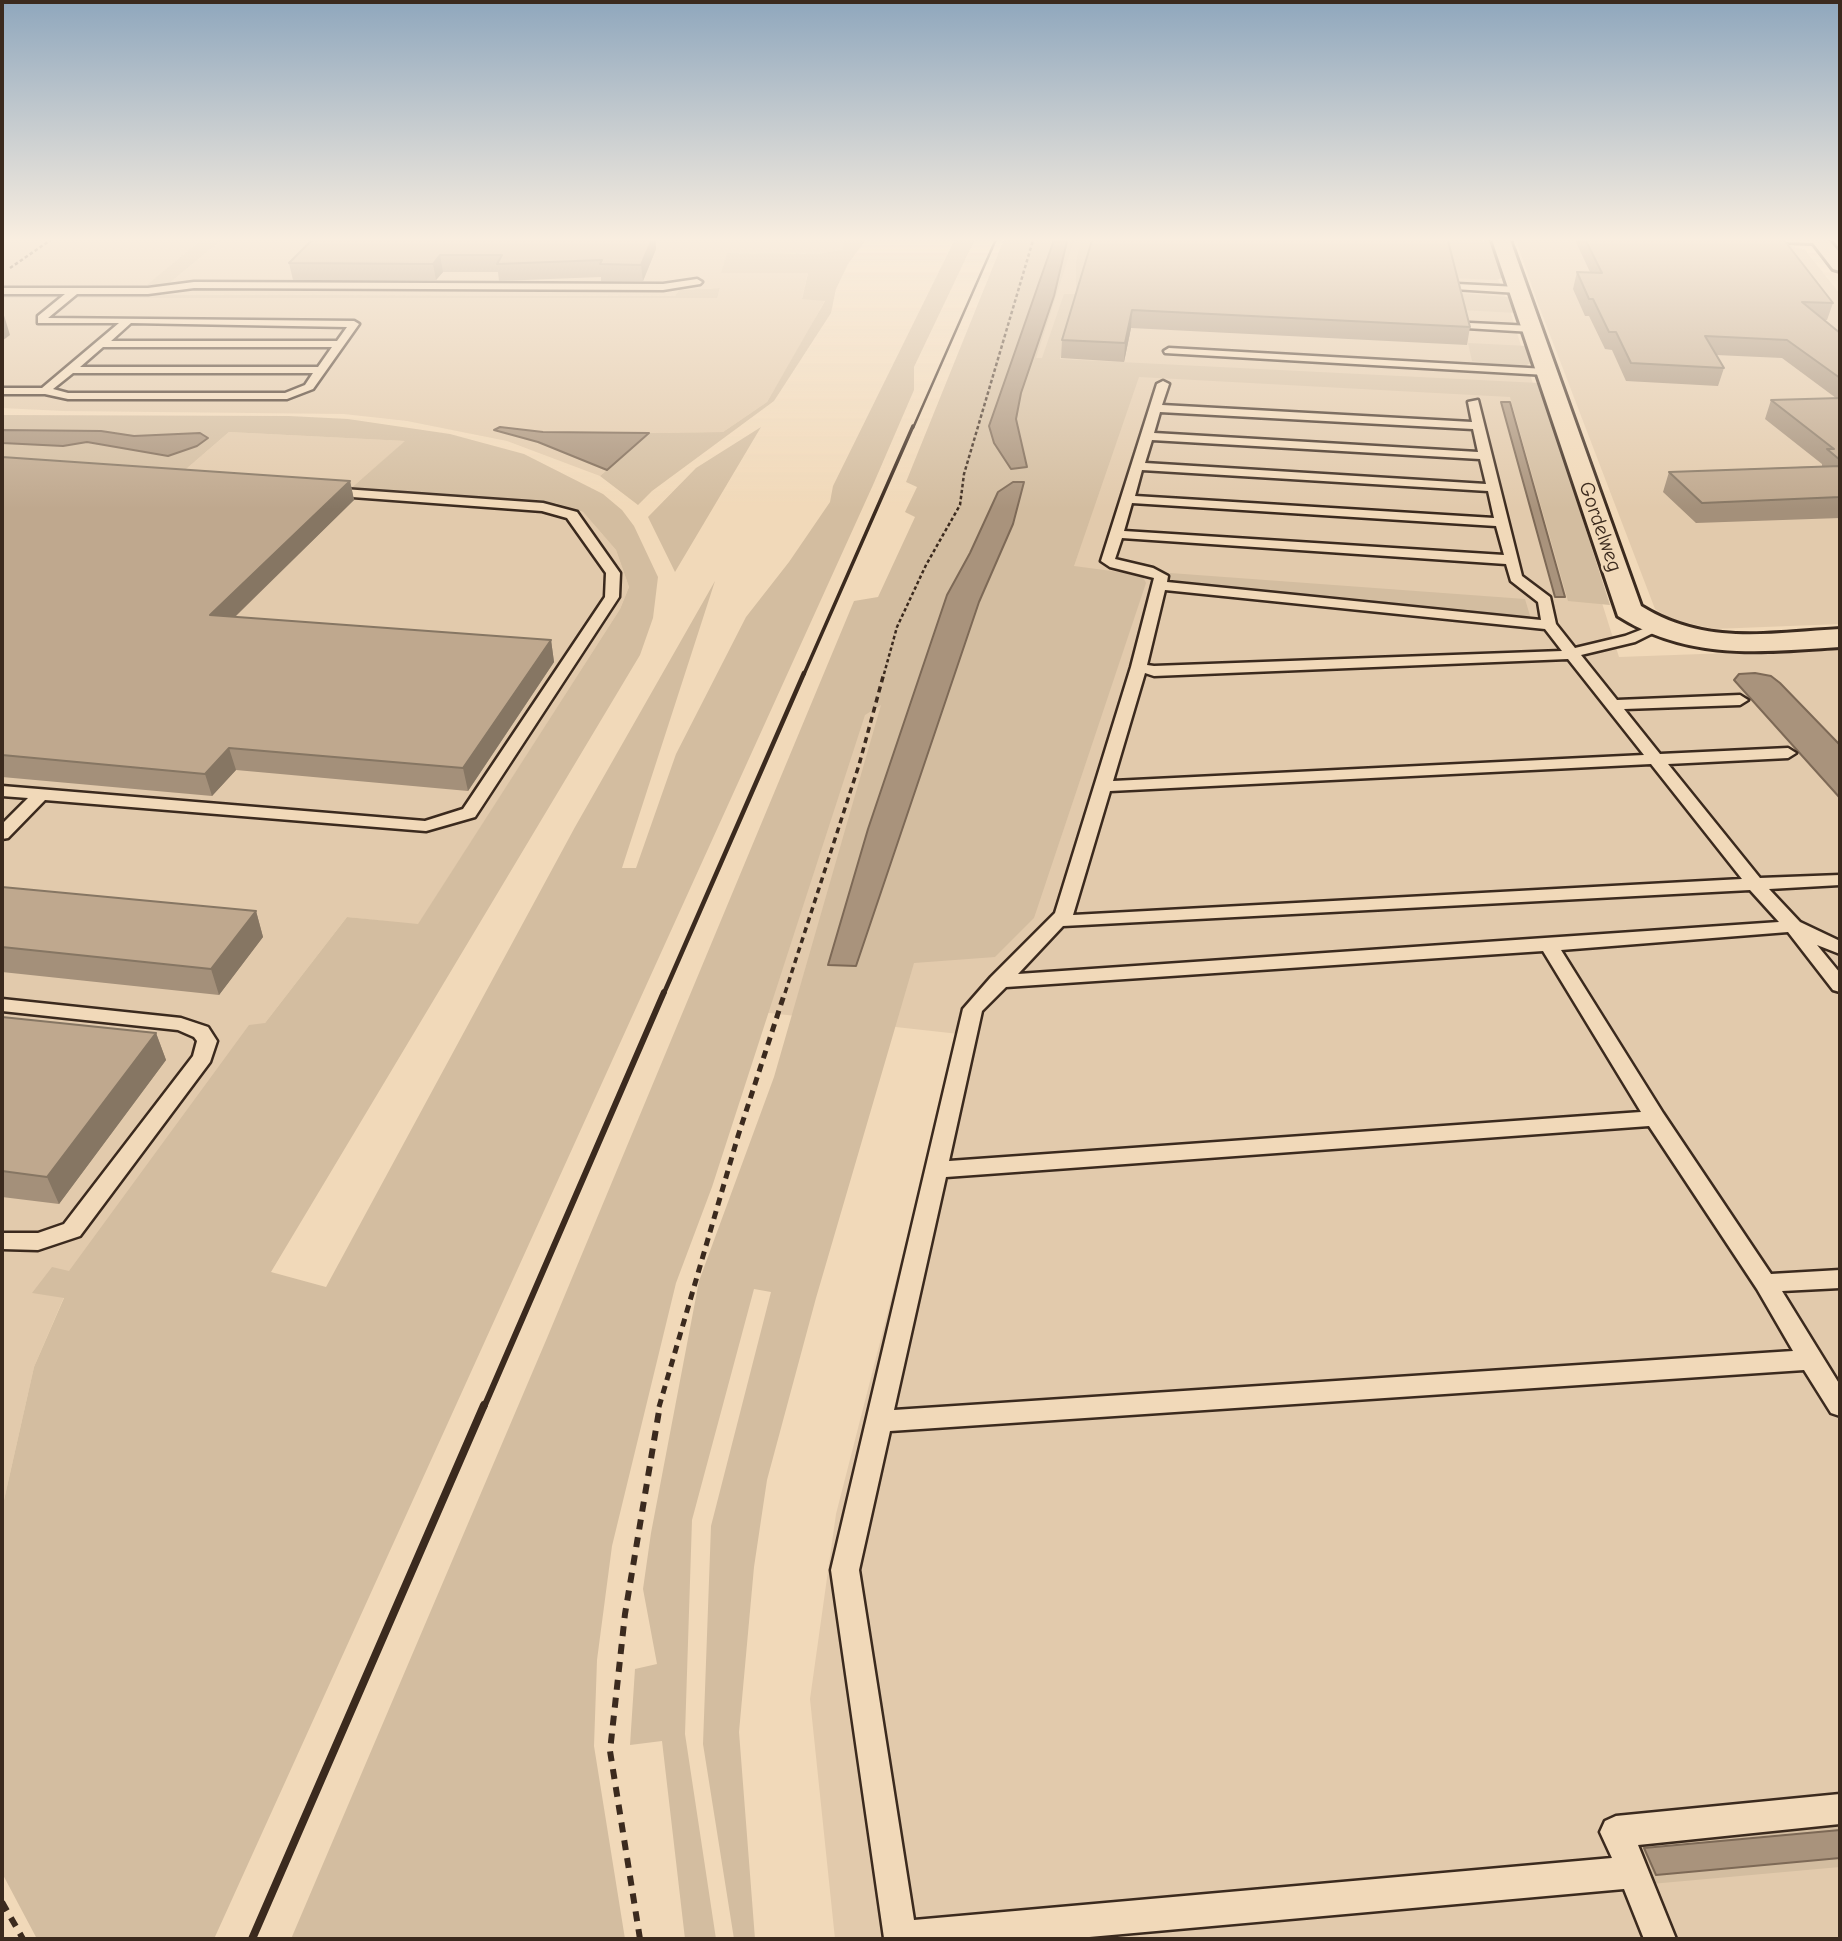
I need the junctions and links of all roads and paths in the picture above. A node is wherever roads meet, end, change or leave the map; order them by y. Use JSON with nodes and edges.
{"nodes":[{"id":1,"x":119,"y":328,"type":"edge"},
{"id":2,"x":351,"y":328,"type":"edge"},
{"id":3,"x":1007,"y":328,"type":"edge"},
{"id":4,"x":1503,"y":328,"type":"edge"},
{"id":5,"x":1532,"y":329,"type":"joint"},
{"id":6,"x":100,"y":344,"type":"junction"},
{"id":7,"x":340,"y":344,"type":"junction"},
{"id":8,"x":1169,"y":351,"type":"dead end"},
{"id":9,"x":69,"y":370,"type":"junction"},
{"id":10,"x":322,"y":370,"type":"junction"},
{"id":11,"x":1546,"y":372,"type":"junction"},
{"id":12,"x":1163,"y":384,"type":"dead end"},
{"id":13,"x":2,"y":391,"type":"edge"},
{"id":14,"x":45,"y":391,"type":"junction"},
{"id":15,"x":1474,"y":402,"type":"dead end"},
{"id":16,"x":1156,"y":408,"type":"junction"},
{"id":17,"x":1478,"y":426,"type":"junction"},
{"id":18,"x":1147,"y":436,"type":"junction"},
{"id":19,"x":1485,"y":456,"type":"junction"},
{"id":20,"x":1138,"y":466,"type":"junction"},
{"id":21,"x":1493,"y":488,"type":"junction"},
{"id":22,"x":307,"y":490,"type":"edge"},
{"id":23,"x":1128,"y":499,"type":"junction"},
{"id":24,"x":1502,"y":522,"type":"junction"},
{"id":25,"x":1117,"y":534,"type":"junction"},
{"id":26,"x":1511,"y":560,"type":"junction"},
{"id":27,"x":1159,"y":585,"type":"junction"},
{"id":28,"x":1549,"y":625,"type":"junction"},
{"id":29,"x":1656,"y":628,"type":"junction"},
{"id":30,"x":1840,"y":638,"type":"edge"},
{"id":31,"x":1571,"y":653,"type":"junction"},
{"id":32,"x":1139,"y":667,"type":"junction"},
{"id":33,"x":1740,"y":699,"type":"dead end"},
{"id":34,"x":1612,"y":705,"type":"junction"},
{"id":35,"x":1788,"y":753,"type":"dead end"},
{"id":36,"x":1656,"y":760,"type":"junction"},
{"id":37,"x":1104,"y":786,"type":"junction"},
{"id":38,"x":2,"y":791,"type":"edge"},
{"id":39,"x":41,"y":794,"type":"junction"},
{"id":40,"x":2,"y":834,"type":"edge"},
{"id":41,"x":1840,"y":880,"type":"edge"},
{"id":42,"x":1755,"y":884,"type":"junction"},
{"id":43,"x":1059,"y":921,"type":"junction"},
{"id":44,"x":1793,"y":926,"type":"junction"},
{"id":45,"x":1549,"y":945,"type":"junction"},
{"id":46,"x":1840,"y":948,"type":"edge"},
{"id":47,"x":998,"y":981,"type":"junction"},
{"id":48,"x":1840,"y":986,"type":"edge"},
{"id":49,"x":2,"y":1005,"type":"edge"},
{"id":50,"x":1655,"y":1118,"type":"junction"},
{"id":51,"x":937,"y":1170,"type":"junction"},
{"id":52,"x":2,"y":1241,"type":"edge"},
{"id":53,"x":1840,"y":1279,"type":"edge"},
{"id":54,"x":1765,"y":1283,"type":"junction"},
{"id":55,"x":1811,"y":1360,"type":"junction"},
{"id":56,"x":1840,"y":1406,"type":"edge"},
{"id":57,"x":879,"y":1421,"type":"junction"},
{"id":58,"x":1840,"y":1809,"type":"edge"},
{"id":59,"x":1633,"y":1872,"type":"junction"},
{"id":60,"x":2,"y":1902,"type":"edge"},
{"id":61,"x":901,"y":1938,"type":"edge"},
{"id":62,"x":23,"y":1939,"type":"edge"},
{"id":63,"x":640,"y":1939,"type":"edge"},
{"id":64,"x":1660,"y":1939,"type":"edge"}],
"edges":[{"from":1,"to":6,"type":"lane"},
{"from":2,"to":7,"type":"lane"},
{"from":3,"to":63,"type":"path"},
{"from":4,"to":5,"type":"lane"},
{"from":5,"to":11,"type":"street","name":"Gordelweg"},
{"from":6,"to":7,"type":"lane"},
{"from":6,"to":9,"type":"lane"},
{"from":7,"to":10,"type":"lane"},
{"from":8,"to":11,"type":"lane"},
{"from":9,"to":10,"type":"lane"},
{"from":9,"to":14,"type":"lane"},
{"from":10,"to":14,"type":"lane"},
{"from":11,"to":29,"type":"street","name":"Gordelweg"},
{"from":12,"to":16,"type":"lane"},
{"from":13,"to":14,"type":"lane"},
{"from":15,"to":17,"type":"lane"},
{"from":16,"to":17,"type":"lane"},
{"from":16,"to":18,"type":"lane"},
{"from":17,"to":19,"type":"lane"},
{"from":18,"to":19,"type":"lane"},
{"from":18,"to":20,"type":"lane"},
{"from":19,"to":21,"type":"lane"},
{"from":20,"to":21,"type":"lane"},
{"from":20,"to":23,"type":"lane"},
{"from":21,"to":24,"type":"lane"},
{"from":22,"to":39,"type":"lane"},
{"from":23,"to":24,"type":"lane"},
{"from":23,"to":25,"type":"lane"},
{"from":24,"to":26,"type":"lane"},
{"from":25,"to":26,"type":"lane"},
{"from":25,"to":27,"type":"lane"},
{"from":26,"to":28,"type":"lane"},
{"from":27,"to":28,"type":"lane"},
{"from":27,"to":32,"type":"lane"},
{"from":28,"to":31,"type":"lane"},
{"from":29,"to":30,"type":"street","name":"Gordelweg"},
{"from":29,"to":31,"type":"lane"},
{"from":31,"to":32,"type":"lane"},
{"from":31,"to":34,"type":"lane"},
{"from":32,"to":37,"type":"lane"},
{"from":33,"to":34,"type":"lane"},
{"from":34,"to":36,"type":"lane"},
{"from":35,"to":36,"type":"lane"},
{"from":36,"to":37,"type":"lane"},
{"from":36,"to":42,"type":"lane"},
{"from":37,"to":43,"type":"lane"},
{"from":38,"to":39,"type":"lane"},
{"from":39,"to":40,"type":"lane"},
{"from":41,"to":42,"type":"lane"},
{"from":42,"to":43,"type":"lane"},
{"from":42,"to":44,"type":"lane"},
{"from":43,"to":47,"type":"lane"},
{"from":44,"to":45,"type":"lane"},
{"from":44,"to":46,"type":"lane"},
{"from":44,"to":48,"type":"lane"},
{"from":45,"to":47,"type":"lane"},
{"from":45,"to":50,"type":"lane"},
{"from":47,"to":51,"type":"lane"},
{"from":49,"to":52,"type":"lane"},
{"from":50,"to":51,"type":"lane"},
{"from":50,"to":54,"type":"lane"},
{"from":51,"to":57,"type":"lane"},
{"from":53,"to":54,"type":"lane"},
{"from":54,"to":55,"type":"lane"},
{"from":55,"to":56,"type":"lane"},
{"from":55,"to":57,"type":"lane"},
{"from":57,"to":61,"type":"lane"},
{"from":58,"to":59,"type":"lane"},
{"from":59,"to":61,"type":"lane"},
{"from":59,"to":64,"type":"lane"},
{"from":60,"to":62,"type":"path"}]}
